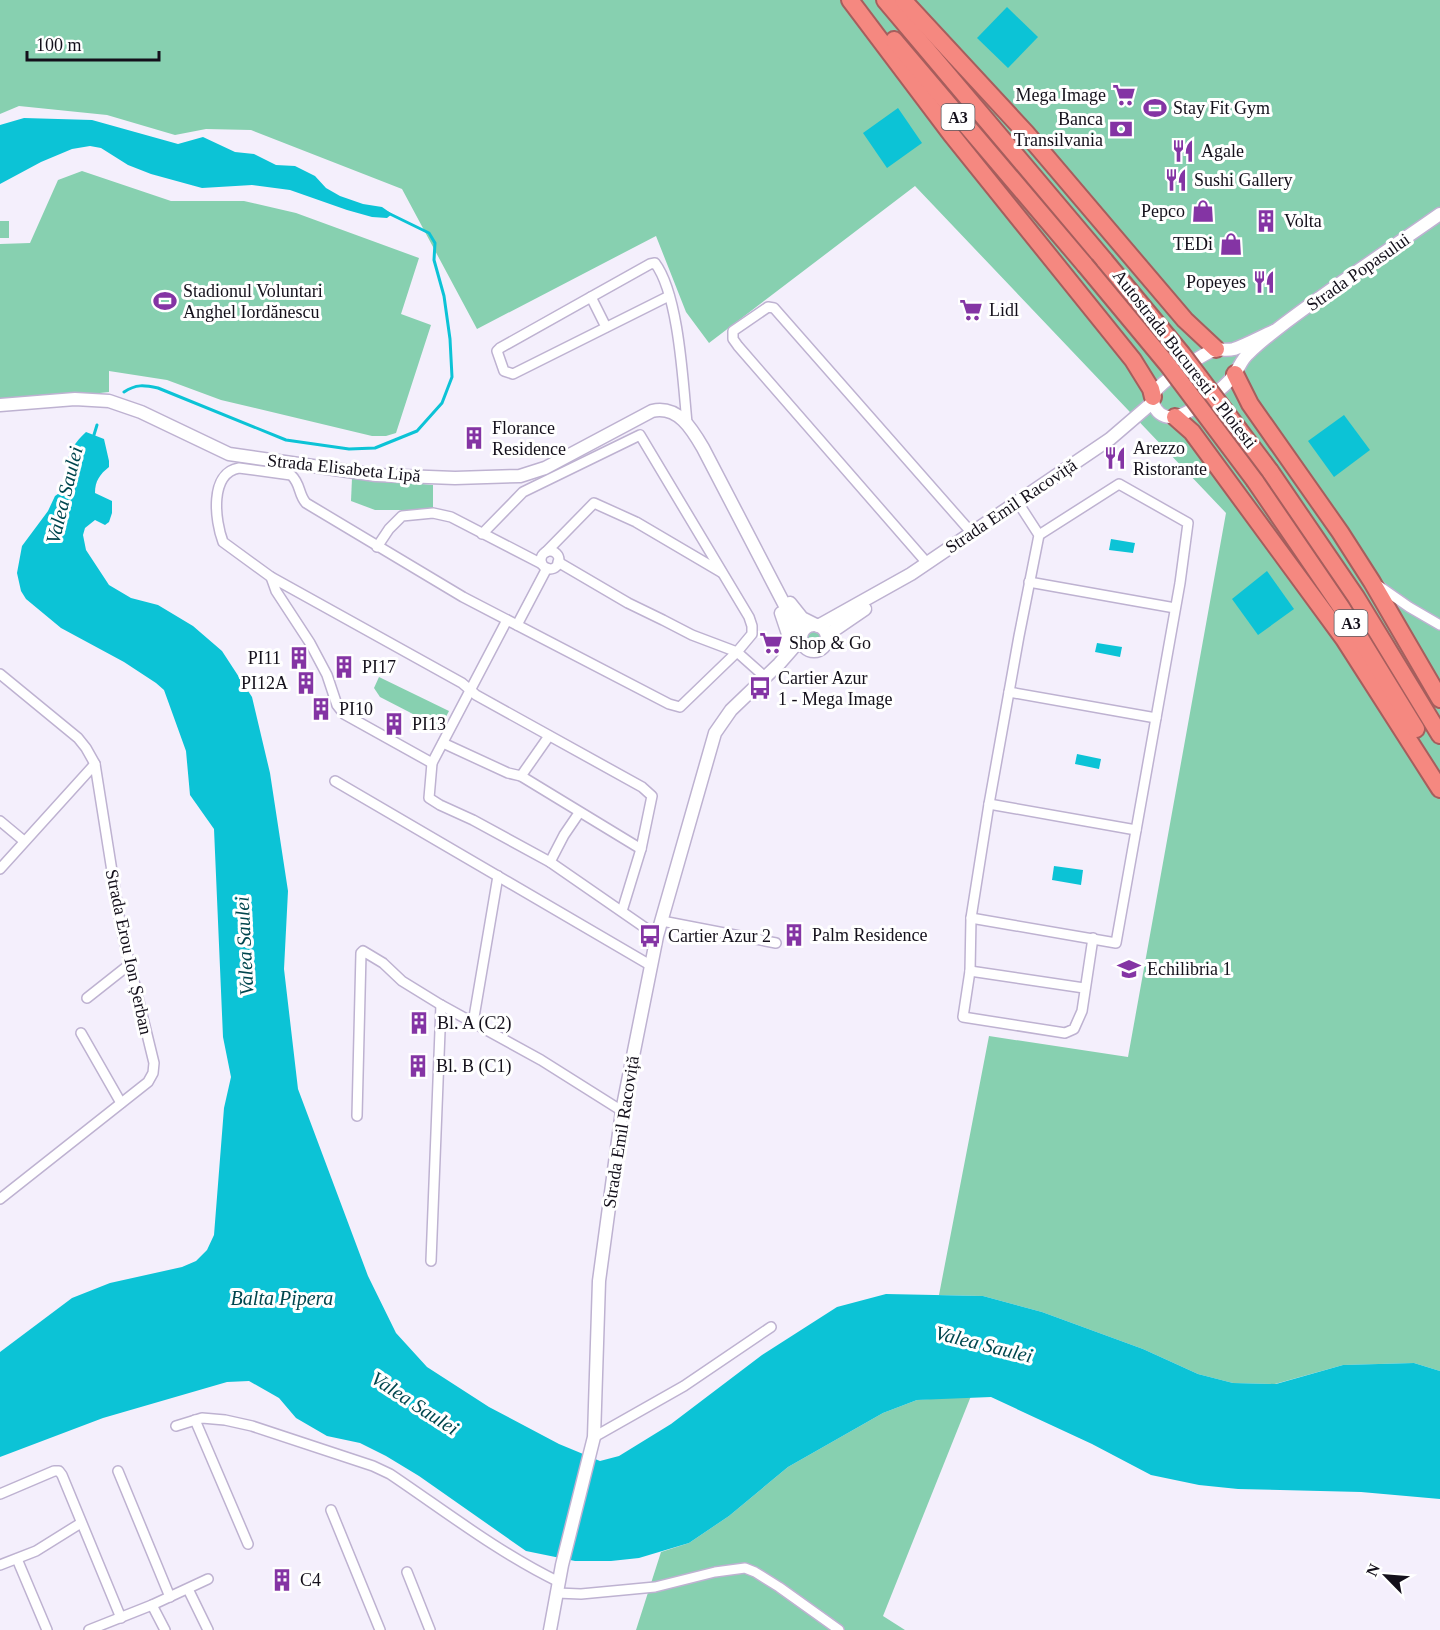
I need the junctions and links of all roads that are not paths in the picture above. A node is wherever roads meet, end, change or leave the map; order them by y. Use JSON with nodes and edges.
{"nodes":[{"id":1,"x":850,"y":0,"type":"edge"},
{"id":2,"x":860,"y":0,"type":"edge"},
{"id":3,"x":885,"y":0,"type":"edge"},
{"id":4,"x":903,"y":0,"type":"edge"},
{"id":5,"x":1438,"y":217,"type":"edge"},
{"id":6,"x":669,"y":296,"type":"junction"},
{"id":7,"x":591,"y":297,"type":"junction"},
{"id":8,"x":606,"y":327,"type":"junction"},
{"id":9,"x":1276,"y":330,"type":"junction"},
{"id":10,"x":1220,"y":350,"type":"junction"},
{"id":11,"x":1236,"y":372,"type":"junction"},
{"id":12,"x":1153,"y":400,"type":"junction"},
{"id":13,"x":0,"y":405,"type":"edge"},
{"id":14,"x":1168,"y":416,"type":"junction"},
{"id":15,"x":687,"y":423,"type":"junction"},
{"id":16,"x":1110,"y":439,"type":"junction"},
{"id":17,"x":1017,"y":501,"type":"junction"},
{"id":18,"x":971,"y":532,"type":"junction"},
{"id":19,"x":1038,"y":532,"type":"junction"},
{"id":20,"x":482,"y":534,"type":"junction"},
{"id":21,"x":754,"y":544,"type":"junction"},
{"id":22,"x":377,"y":547,"type":"junction"},
{"id":23,"x":546,"y":552,"type":"junction"},
{"id":24,"x":558,"y":562,"type":"junction"},
{"id":25,"x":927,"y":563,"type":"junction"},
{"id":26,"x":545,"y":566,"type":"junction"},
{"id":27,"x":723,"y":573,"type":"junction"},
{"id":28,"x":271,"y":577,"type":"junction"},
{"id":29,"x":1029,"y":582,"type":"junction"},
{"id":30,"x":1372,"y":582,"type":"junction"},
{"id":31,"x":1175,"y":608,"type":"junction"},
{"id":32,"x":507,"y":620,"type":"junction"},
{"id":33,"x":517,"y":625,"type":"junction"},
{"id":34,"x":1440,"y":625,"type":"edge"},
{"id":35,"x":820,"y":629,"type":"junction"},
{"id":36,"x":802,"y":640,"type":"junction"},
{"id":37,"x":737,"y":652,"type":"junction"},
{"id":38,"x":782,"y":661,"type":"junction"},
{"id":39,"x":0,"y":674,"type":"edge"},
{"id":40,"x":765,"y":677,"type":"junction"},
{"id":41,"x":471,"y":689,"type":"junction"},
{"id":42,"x":1009,"y":692,"type":"junction"},
{"id":43,"x":1440,"y":699,"type":"edge"},
{"id":44,"x":1156,"y":718,"type":"junction"},
{"id":45,"x":1440,"y":735,"type":"edge"},
{"id":46,"x":549,"y":736,"type":"junction"},
{"id":47,"x":443,"y":743,"type":"junction"},
{"id":48,"x":432,"y":763,"type":"junction"},
{"id":49,"x":94,"y":764,"type":"junction"},
{"id":50,"x":1440,"y":770,"type":"edge"},
{"id":51,"x":521,"y":776,"type":"junction"},
{"id":52,"x":335,"y":781,"type":"dead end"},
{"id":53,"x":1440,"y":789,"type":"edge"},
{"id":54,"x":989,"y":804,"type":"junction"},
{"id":55,"x":579,"y":813,"type":"junction"},
{"id":56,"x":0,"y":821,"type":"edge"},
{"id":57,"x":1136,"y":830,"type":"junction"},
{"id":58,"x":24,"y":841,"type":"junction"},
{"id":59,"x":641,"y":849,"type":"junction"},
{"id":60,"x":2,"y":862,"type":"edge"},
{"id":61,"x":550,"y":862,"type":"junction"},
{"id":62,"x":498,"y":876,"type":"junction"},
{"id":63,"x":622,"y":911,"type":"junction"},
{"id":64,"x":971,"y":918,"type":"junction"},
{"id":65,"x":662,"y":921,"type":"junction"},
{"id":66,"x":657,"y":936,"type":"junction"},
{"id":67,"x":1093,"y":938,"type":"junction"},
{"id":68,"x":776,"y":943,"type":"dead end"},
{"id":69,"x":130,"y":964,"type":"junction"},
{"id":70,"x":650,"y":965,"type":"junction"},
{"id":71,"x":970,"y":971,"type":"junction"},
{"id":72,"x":1084,"y":988,"type":"junction"},
{"id":73,"x":87,"y":998,"type":"dead end"},
{"id":74,"x":441,"y":1005,"type":"junction"},
{"id":75,"x":473,"y":1023,"type":"junction"},
{"id":76,"x":81,"y":1033,"type":"dead end"},
{"id":77,"x":121,"y":1103,"type":"junction"},
{"id":78,"x":622,"y":1111,"type":"junction"},
{"id":79,"x":357,"y":1116,"type":"dead end"},
{"id":80,"x":0,"y":1198,"type":"edge"},
{"id":81,"x":431,"y":1260,"type":"dead end"},
{"id":82,"x":771,"y":1327,"type":"dead end"},
{"id":83,"x":195,"y":1420,"type":"junction"},
{"id":84,"x":176,"y":1426,"type":"dead end"},
{"id":85,"x":594,"y":1437,"type":"junction"},
{"id":86,"x":118,"y":1471,"type":"dead end"},
{"id":87,"x":0,"y":1494,"type":"edge"},
{"id":88,"x":331,"y":1510,"type":"dead end"},
{"id":89,"x":81,"y":1523,"type":"junction"},
{"id":90,"x":248,"y":1544,"type":"dead end"},
{"id":91,"x":17,"y":1559,"type":"junction"},
{"id":92,"x":0,"y":1565,"type":"edge"},
{"id":93,"x":407,"y":1572,"type":"dead end"},
{"id":94,"x":208,"y":1579,"type":"dead end"},
{"id":95,"x":558,"y":1587,"type":"junction"},
{"id":96,"x":188,"y":1589,"type":"junction"},
{"id":97,"x":170,"y":1598,"type":"junction"},
{"id":98,"x":152,"y":1605,"type":"junction"},
{"id":99,"x":121,"y":1618,"type":"junction"},
{"id":100,"x":47,"y":1630,"type":"edge"},
{"id":101,"x":89,"y":1630,"type":"edge"},
{"id":102,"x":165,"y":1630,"type":"edge"},
{"id":103,"x":208,"y":1630,"type":"edge"},
{"id":104,"x":380,"y":1630,"type":"edge"},
{"id":105,"x":430,"y":1630,"type":"edge"},
{"id":106,"x":550,"y":1630,"type":"edge"},
{"id":107,"x":839,"y":1630,"type":"edge"}],
"edges":[{"from":1,"to":12,"type":"highway"},
{"from":2,"to":50,"type":"highway","name":"Autostrada Bucuresti - Ploiesti","number":"A3","bridge":true},
{"from":3,"to":45,"type":"highway","name":"Autostrada Bucuresti - Ploiesti","number":"A3","bridge":true},
{"from":4,"to":10,"type":"highway"},
{"from":5,"to":9,"type":"street","name":"Strada Popasului"},
{"from":6,"to":7,"type":"street"},
{"from":6,"to":8,"type":"street"},
{"from":6,"to":15,"type":"street"},
{"from":7,"to":8,"type":"street"},
{"from":7,"to":8,"type":"street"},
{"from":9,"to":10,"type":"street","name":"Strada Popasului"},
{"from":9,"to":11,"type":"street","name":"Strada Popasului"},
{"from":10,"to":11,"type":"street"},
{"from":10,"to":12,"type":"street","name":"Strada Popasului"},
{"from":11,"to":14,"type":"street","name":"Strada Popasului"},
{"from":11,"to":30,"type":"highway"},
{"from":12,"to":14,"type":"street"},
{"from":12,"to":16,"type":"street","name":"Strada Emil Racoviță"},
{"from":13,"to":15,"type":"street","name":"Strada Elisabeta Lipă"},
{"from":14,"to":16,"type":"street","name":"Strada Emil Racoviță"},
{"from":14,"to":53,"type":"highway"},
{"from":15,"to":21,"type":"street"},
{"from":16,"to":17,"type":"street","name":"Strada Emil Racoviță"},
{"from":17,"to":18,"type":"street","name":"Strada Emil Racoviță"},
{"from":17,"to":19,"type":"street"},
{"from":18,"to":25,"type":"street","name":"Strada Emil Racoviță"},
{"from":18,"to":25,"type":"street"},
{"from":19,"to":29,"type":"street"},
{"from":19,"to":31,"type":"street"},
{"from":20,"to":22,"type":"street"},
{"from":20,"to":26,"type":"street"},
{"from":20,"to":27,"type":"street"},
{"from":21,"to":35,"type":"street"},
{"from":21,"to":36,"type":"street"},
{"from":21,"to":38,"type":"street"},
{"from":22,"to":28,"type":"street"},
{"from":22,"to":32,"type":"street"},
{"from":23,"to":24,"type":"street"},
{"from":23,"to":26,"type":"street"},
{"from":23,"to":27,"type":"street"},
{"from":24,"to":26,"type":"street"},
{"from":24,"to":37,"type":"street"},
{"from":25,"to":35,"type":"street","name":"Strada Emil Racoviță"},
{"from":26,"to":33,"type":"street"},
{"from":27,"to":37,"type":"street"},
{"from":28,"to":41,"type":"street"},
{"from":28,"to":48,"type":"street"},
{"from":29,"to":31,"type":"street"},
{"from":29,"to":42,"type":"street"},
{"from":30,"to":34,"type":"street"},
{"from":30,"to":43,"type":"highway"},
{"from":31,"to":44,"type":"street"},
{"from":32,"to":33,"type":"street"},
{"from":32,"to":41,"type":"street"},
{"from":33,"to":37,"type":"street"},
{"from":35,"to":36,"type":"street","name":"Strada Emil Racoviță"},
{"from":35,"to":36,"type":"street","name":"Strada Emil Racoviță"},
{"from":36,"to":38,"type":"street","name":"Strada Emil Racoviță"},
{"from":37,"to":40,"type":"street"},
{"from":38,"to":40,"type":"street","name":"Strada Emil Racoviță"},
{"from":39,"to":49,"type":"street","name":"Strada Erou Ion Șerban"},
{"from":40,"to":65,"type":"street","name":"Strada Emil Racoviță"},
{"from":41,"to":46,"type":"street"},
{"from":41,"to":47,"type":"street"},
{"from":42,"to":44,"type":"street"},
{"from":42,"to":54,"type":"street"},
{"from":44,"to":57,"type":"street"},
{"from":46,"to":51,"type":"street"},
{"from":46,"to":59,"type":"street"},
{"from":47,"to":48,"type":"street"},
{"from":47,"to":51,"type":"street"},
{"from":48,"to":61,"type":"street"},
{"from":49,"to":58,"type":"street"},
{"from":49,"to":69,"type":"street","name":"Strada Erou Ion Șerban"},
{"from":51,"to":55,"type":"street"},
{"from":52,"to":62,"type":"street"},
{"from":54,"to":57,"type":"street"},
{"from":54,"to":64,"type":"street"},
{"from":55,"to":59,"type":"street"},
{"from":55,"to":61,"type":"street"},
{"from":56,"to":58,"type":"street"},
{"from":57,"to":67,"type":"street"},
{"from":58,"to":60,"type":"street"},
{"from":59,"to":63,"type":"street"},
{"from":61,"to":63,"type":"street"},
{"from":62,"to":70,"type":"street"},
{"from":62,"to":75,"type":"street"},
{"from":63,"to":66,"type":"street"},
{"from":64,"to":67,"type":"street"},
{"from":64,"to":71,"type":"street"},
{"from":65,"to":66,"type":"street","name":"Strada Emil Racoviță"},
{"from":65,"to":68,"type":"street"},
{"from":66,"to":70,"type":"street","name":"Strada Emil Racoviță"},
{"from":67,"to":72,"type":"street"},
{"from":69,"to":73,"type":"street"},
{"from":69,"to":77,"type":"street","name":"Strada Erou Ion Șerban"},
{"from":70,"to":78,"type":"street","name":"Strada Emil Racoviță"},
{"from":71,"to":72,"type":"street"},
{"from":71,"to":72,"type":"street"},
{"from":74,"to":75,"type":"street"},
{"from":74,"to":79,"type":"street"},
{"from":74,"to":81,"type":"street"},
{"from":75,"to":78,"type":"street"},
{"from":76,"to":77,"type":"street"},
{"from":77,"to":80,"type":"street","name":"Strada Erou Ion Șerban"},
{"from":78,"to":85,"type":"street","name":"Strada Emil Racoviță"},
{"from":82,"to":85,"type":"street"},
{"from":83,"to":84,"type":"street"},
{"from":83,"to":90,"type":"street"},
{"from":83,"to":95,"type":"street"},
{"from":85,"to":95,"type":"street","name":"Strada Emil Racoviță"},
{"from":86,"to":97,"type":"street"},
{"from":87,"to":89,"type":"street"},
{"from":88,"to":104,"type":"street"},
{"from":89,"to":91,"type":"street"},
{"from":89,"to":99,"type":"street"},
{"from":91,"to":92,"type":"street"},
{"from":91,"to":100,"type":"street"},
{"from":93,"to":105,"type":"street"},
{"from":94,"to":96,"type":"street"},
{"from":95,"to":106,"type":"street","name":"Strada Emil Racoviță"},
{"from":95,"to":107,"type":"street"},
{"from":96,"to":97,"type":"street"},
{"from":96,"to":103,"type":"street"},
{"from":97,"to":98,"type":"street"},
{"from":98,"to":99,"type":"street"},
{"from":98,"to":102,"type":"street"},
{"from":99,"to":101,"type":"street"}]}
